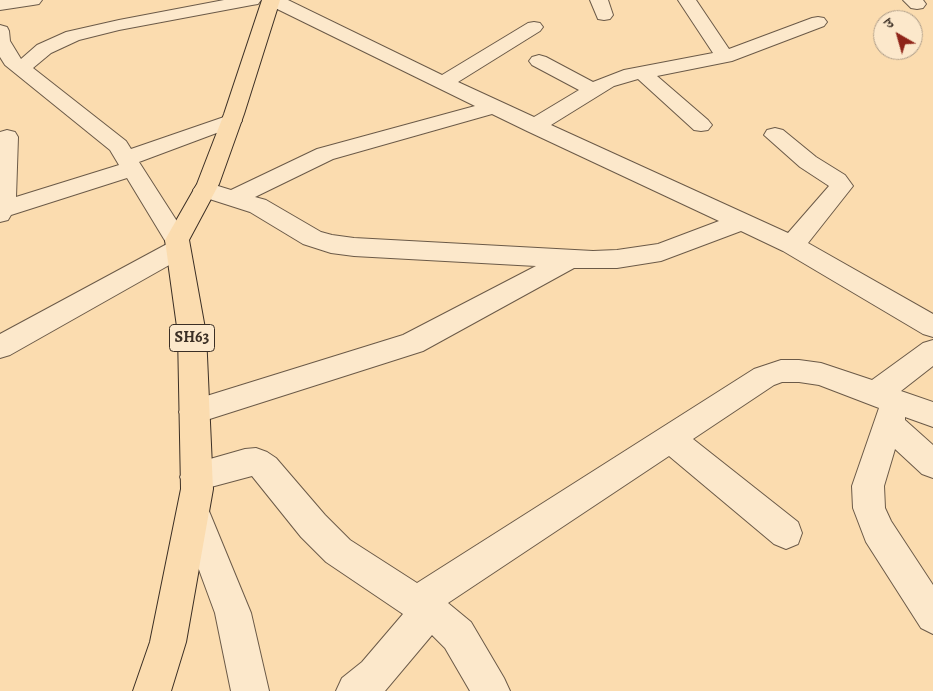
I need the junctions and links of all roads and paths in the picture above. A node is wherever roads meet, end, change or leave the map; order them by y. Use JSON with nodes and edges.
{"nodes":[{"id":1,"x":33,"y":0,"type":"edge"},
{"id":2,"x":252,"y":0,"type":"edge"},
{"id":3,"x":272,"y":0,"type":"edge"},
{"id":4,"x":687,"y":0,"type":"edge"},
{"id":5,"x":0,"y":6,"type":"edge"},
{"id":6,"x":0,"y":12,"type":"edge"},
{"id":7,"x":0,"y":16,"type":"edge"},
{"id":8,"x":818,"y":22,"type":"dead end"},
{"id":9,"x":534,"y":27,"type":"dead end"},
{"id":10,"x":0,"y":31,"type":"edge"},
{"id":11,"x":725,"y":57,"type":"junction"},
{"id":12,"x":539,"y":61,"type":"dead end"},
{"id":13,"x":21,"y":69,"type":"junction"},
{"id":14,"x":641,"y":72,"type":"junction"},
{"id":15,"x":443,"y":83,"type":"junction"},
{"id":16,"x":594,"y":90,"type":"junction"},
{"id":17,"x":493,"y":107,"type":"junction"},
{"id":18,"x":231,"y":121,"type":"junction"},
{"id":19,"x":701,"y":125,"type":"dead end"},
{"id":20,"x":534,"y":126,"type":"junction"},
{"id":21,"x":775,"y":135,"type":"dead end"},
{"id":22,"x":7,"y":137,"type":"dead end"},
{"id":23,"x":129,"y":164,"type":"junction"},
{"id":24,"x":205,"y":190,"type":"junction"},
{"id":25,"x":234,"y":198,"type":"junction"},
{"id":26,"x":1,"y":212,"type":"edge"},
{"id":27,"x":741,"y":222,"type":"junction"},
{"id":28,"x":178,"y":244,"type":"junction"},
{"id":29,"x":792,"y":246,"type":"junction"},
{"id":30,"x":570,"y":259,"type":"junction"},
{"id":31,"x":933,"y":327,"type":"edge"},
{"id":32,"x":0,"y":348,"type":"edge"},
{"id":33,"x":933,"y":351,"type":"edge"},
{"id":34,"x":886,"y":406,"type":"junction"},
{"id":35,"x":194,"y":412,"type":"junction"},
{"id":36,"x":933,"y":415,"type":"edge"},
{"id":37,"x":670,"y":438,"type":"junction"},
{"id":38,"x":933,"y":464,"type":"edge"},
{"id":39,"x":196,"y":476,"type":"junction"},
{"id":40,"x":193,"y":510,"type":"junction"},
{"id":41,"x":786,"y":533,"type":"dead end"},
{"id":42,"x":423,"y":607,"type":"junction"},
{"id":43,"x":933,"y":616,"type":"edge"},
{"id":44,"x":152,"y":691,"type":"edge"},
{"id":45,"x":250,"y":691,"type":"edge"},
{"id":46,"x":355,"y":691,"type":"edge"},
{"id":47,"x":491,"y":691,"type":"edge"}],
"edges":[{"from":1,"to":5,"type":"street"},
{"from":2,"to":13,"type":"street"},
{"from":3,"to":15,"type":"street"},
{"from":3,"to":18,"type":"main road"},
{"from":4,"to":11,"type":"street"},
{"from":6,"to":7,"type":"street"},
{"from":8,"to":11,"type":"street"},
{"from":9,"to":15,"type":"street"},
{"from":10,"to":13,"type":"street"},
{"from":11,"to":14,"type":"street"},
{"from":12,"to":16,"type":"street"},
{"from":13,"to":23,"type":"street"},
{"from":14,"to":16,"type":"street"},
{"from":14,"to":19,"type":"street"},
{"from":15,"to":17,"type":"street"},
{"from":16,"to":20,"type":"street"},
{"from":17,"to":20,"type":"street"},
{"from":17,"to":25,"type":"street"},
{"from":18,"to":23,"type":"street"},
{"from":18,"to":24,"type":"main road"},
{"from":20,"to":27,"type":"street"},
{"from":21,"to":29,"type":"street"},
{"from":22,"to":26,"type":"street"},
{"from":23,"to":26,"type":"street"},
{"from":23,"to":28,"type":"street"},
{"from":24,"to":25,"type":"street"},
{"from":24,"to":28,"type":"main road"},
{"from":25,"to":30,"type":"street"},
{"from":27,"to":29,"type":"street"},
{"from":27,"to":30,"type":"street"},
{"from":28,"to":32,"type":"street"},
{"from":28,"to":35,"type":"main road","number":"SH63"},
{"from":29,"to":31,"type":"street"},
{"from":30,"to":35,"type":"street"},
{"from":33,"to":34,"type":"street"},
{"from":34,"to":36,"type":"street"},
{"from":34,"to":37,"type":"street"},
{"from":34,"to":38,"type":"street"},
{"from":34,"to":43,"type":"street"},
{"from":35,"to":39,"type":"main road","number":"SH63"},
{"from":37,"to":41,"type":"street"},
{"from":37,"to":42,"type":"street"},
{"from":39,"to":40,"type":"main road","number":"SH63"},
{"from":39,"to":42,"type":"street"},
{"from":40,"to":44,"type":"main road","number":"SH63"},
{"from":40,"to":45,"type":"street"},
{"from":42,"to":46,"type":"street"},
{"from":42,"to":47,"type":"street"}]}
